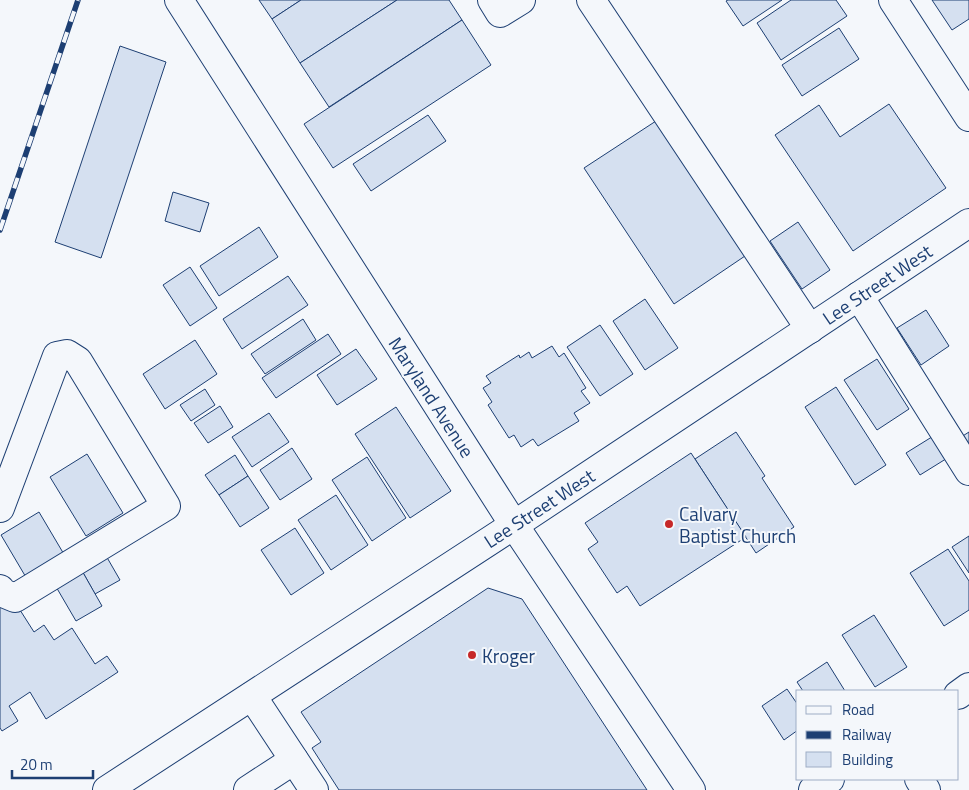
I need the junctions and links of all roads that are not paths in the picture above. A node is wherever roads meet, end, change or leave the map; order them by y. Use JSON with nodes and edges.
{"nodes":[{"id":1,"x":179,"y":0,"type":"edge"},
{"id":2,"x":492,"y":0,"type":"edge"},
{"id":3,"x":521,"y":0,"type":"edge"},
{"id":4,"x":591,"y":0,"type":"edge"},
{"id":5,"x":893,"y":0,"type":"edge"},
{"id":6,"x":969,"y":117,"type":"edge"},
{"id":7,"x":969,"y":223,"type":"edge"},
{"id":8,"x":859,"y":296,"type":"junction"},
{"id":9,"x":810,"y":329,"type":"junction"},
{"id":10,"x":969,"y":471,"type":"edge"},
{"id":11,"x":0,"y":508,"type":"edge"},
{"id":12,"x":514,"y":525,"type":"junction"},
{"id":13,"x":0,"y":589,"type":"edge"},
{"id":14,"x":252,"y":696,"type":"junction"},
{"id":15,"x":294,"y":760,"type":"junction"},
{"id":16,"x":828,"y":780,"type":"edge"},
{"id":17,"x":107,"y":790,"type":"edge"},
{"id":18,"x":248,"y":790,"type":"edge"},
{"id":19,"x":314,"y":790,"type":"edge"},
{"id":20,"x":691,"y":790,"type":"edge"},
{"id":21,"x":813,"y":790,"type":"edge"}],
"edges":[{"from":1,"to":12,"type":"street","name":"Maryland Avenue"},
{"from":2,"to":3,"type":"street"},
{"from":4,"to":9,"type":"street"},
{"from":5,"to":6,"type":"street"},
{"from":7,"to":8,"type":"street","name":"Lee Street West"},
{"from":8,"to":9,"type":"street","name":"Lee Street West"},
{"from":8,"to":10,"type":"street"},
{"from":9,"to":12,"type":"street","name":"Lee Street West"},
{"from":11,"to":13,"type":"street"},
{"from":12,"to":14,"type":"street","name":"Lee Street West"},
{"from":12,"to":20,"type":"street","name":"Maryland Avenue"},
{"from":14,"to":15,"type":"street"},
{"from":14,"to":17,"type":"street","name":"Lee Street West"},
{"from":15,"to":18,"type":"street"},
{"from":15,"to":19,"type":"street"},
{"from":16,"to":21,"type":"street"}]}
